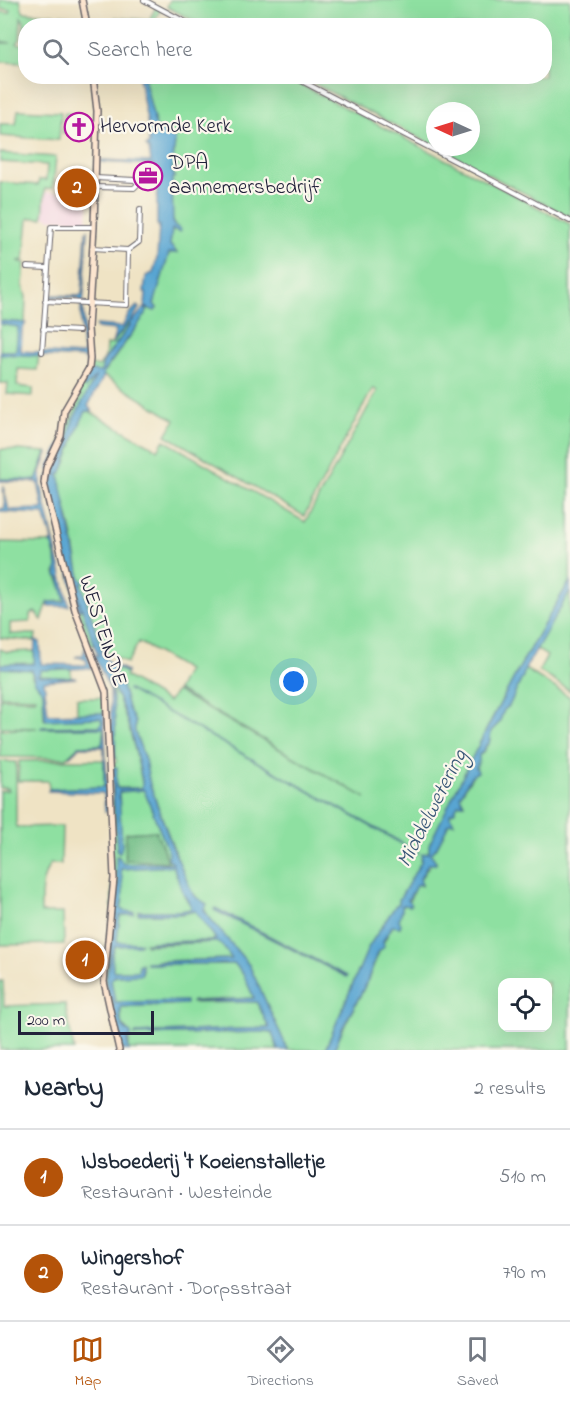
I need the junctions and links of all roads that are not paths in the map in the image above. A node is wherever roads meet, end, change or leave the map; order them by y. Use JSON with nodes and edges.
{"nodes":[{"id":1,"x":82,"y":0,"type":"edge"},
{"id":2,"x":144,"y":0,"type":"edge"},
{"id":3,"x":85,"y":18,"type":"edge"},
{"id":4,"x":178,"y":18,"type":"edge"},
{"id":5,"x":94,"y":84,"type":"edge"},
{"id":6,"x":307,"y":84,"type":"edge"},
{"id":7,"x":95,"y":178,"type":"junction"},
{"id":8,"x":95,"y":187,"type":"junction"},
{"id":9,"x":140,"y":208,"type":"dead end"},
{"id":10,"x":570,"y":220,"type":"edge"},
{"id":11,"x":94,"y":227,"type":"junction"},
{"id":12,"x":92,"y":248,"type":"junction"},
{"id":13,"x":128,"y":250,"type":"junction"},
{"id":14,"x":27,"y":267,"type":"dead end"},
{"id":15,"x":47,"y":268,"type":"junction"},
{"id":16,"x":45,"y":301,"type":"junction"},
{"id":17,"x":84,"y":304,"type":"junction"},
{"id":18,"x":43,"y":329,"type":"junction"},
{"id":19,"x":78,"y":331,"type":"dead end"},
{"id":20,"x":42,"y":352,"type":"dead end"},
{"id":21,"x":119,"y":1050,"type":"edge"}],
"edges":[{"from":1,"to":3,"type":"street"},
{"from":2,"to":4,"type":"street"},
{"from":5,"to":7,"type":"street","name":"WESTEINDE"},
{"from":6,"to":10,"type":"street"},
{"from":7,"to":8,"type":"street","name":"WESTEINDE"},
{"from":7,"to":8,"type":"street"},
{"from":8,"to":11,"type":"street","name":"WESTEINDE"},
{"from":9,"to":13,"type":"street"},
{"from":11,"to":12,"type":"street","name":"WESTEINDE"},
{"from":11,"to":15,"type":"street"},
{"from":12,"to":13,"type":"street"},
{"from":12,"to":17,"type":"street","name":"WESTEINDE"},
{"from":13,"to":17,"type":"street"},
{"from":14,"to":15,"type":"street"},
{"from":15,"to":16,"type":"street"},
{"from":16,"to":17,"type":"street"},
{"from":16,"to":18,"type":"street"},
{"from":17,"to":21,"type":"street","name":"WESTEINDE"},
{"from":18,"to":19,"type":"street"},
{"from":18,"to":20,"type":"street"}]}
